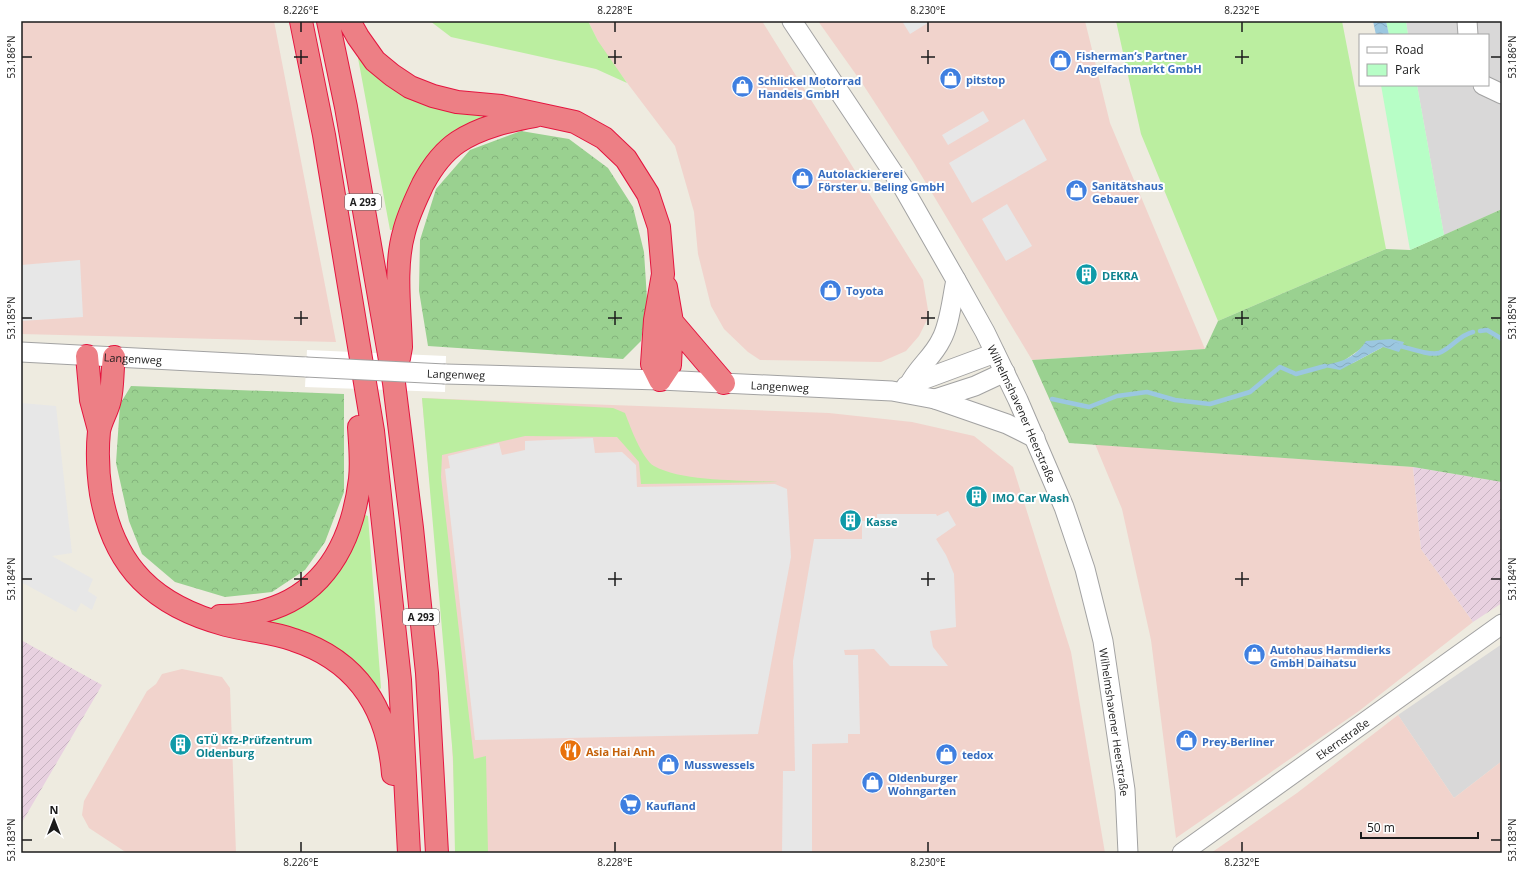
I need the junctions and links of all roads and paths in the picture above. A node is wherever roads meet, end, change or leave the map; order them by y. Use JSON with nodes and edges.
{"nodes":[{"id":1,"x":300,"y":21,"type":"edge"},
{"id":2,"x":328,"y":21,"type":"edge"},
{"id":3,"x":349,"y":21,"type":"edge"},
{"id":4,"x":792,"y":21,"type":"edge"},
{"id":5,"x":1467,"y":21,"type":"edge"},
{"id":6,"x":1468,"y":34,"type":"edge"},
{"id":7,"x":1485,"y":86,"type":"edge"},
{"id":8,"x":1502,"y":94,"type":"edge"},
{"id":9,"x":540,"y":115,"type":"junction"},
{"id":10,"x":663,"y":274,"type":"junction"},
{"id":11,"x":956,"y":280,"type":"junction"},
{"id":12,"x":672,"y":322,"type":"junction"},
{"id":13,"x":21,"y":352,"type":"edge"},
{"id":14,"x":995,"y":353,"type":"junction"},
{"id":15,"x":360,"y":355,"type":"junction"},
{"id":16,"x":87,"y":356,"type":"junction"},
{"id":17,"x":114,"y":357,"type":"junction"},
{"id":18,"x":1005,"y":372,"type":"junction"},
{"id":19,"x":660,"y":380,"type":"junction"},
{"id":20,"x":394,"y":383,"type":"junction"},
{"id":21,"x":724,"y":383,"type":"junction"},
{"id":22,"x":901,"y":388,"type":"junction"},
{"id":23,"x":935,"y":399,"type":"junction"},
{"id":24,"x":99,"y":430,"type":"junction"},
{"id":25,"x":1035,"y":438,"type":"junction"},
{"id":26,"x":196,"y":614,"type":"junction"},
{"id":27,"x":1502,"y":624,"type":"edge"},
{"id":28,"x":398,"y":853,"type":"edge"},
{"id":29,"x":409,"y":853,"type":"edge"},
{"id":30,"x":437,"y":853,"type":"edge"},
{"id":31,"x":1128,"y":853,"type":"edge"},
{"id":32,"x":1182,"y":853,"type":"edge"}],
"edges":[{"from":1,"to":15,"type":"highway","number":"A 293"},
{"from":2,"to":20,"type":"highway","number":"A 293"},
{"from":3,"to":9,"type":"highway"},
{"from":4,"to":11,"type":"street","name":"Wilhelmshavener Heerstraße"},
{"from":5,"to":6,"type":"street"},
{"from":7,"to":8,"type":"street"},
{"from":9,"to":10,"type":"highway"},
{"from":9,"to":20,"type":"highway"},
{"from":10,"to":12,"type":"highway"},
{"from":10,"to":19,"type":"highway"},
{"from":11,"to":14,"type":"street","name":"Wilhelmshavener Heerstraße"},
{"from":11,"to":22,"type":"street"},
{"from":12,"to":19,"type":"highway"},
{"from":12,"to":21,"type":"highway"},
{"from":13,"to":16,"type":"street","name":"Langenweg"},
{"from":14,"to":18,"type":"street","name":"Wilhelmshavener Heerstraße"},
{"from":14,"to":22,"type":"street","name":"Langenweg"},
{"from":15,"to":26,"type":"highway"},
{"from":15,"to":29,"type":"highway","number":"A 293"},
{"from":16,"to":17,"type":"street","name":"Langenweg"},
{"from":16,"to":24,"type":"highway"},
{"from":17,"to":19,"type":"street","name":"Langenweg","bridge":true},
{"from":17,"to":24,"type":"highway"},
{"from":18,"to":23,"type":"street","name":"Langenweg"},
{"from":18,"to":25,"type":"street","name":"Wilhelmshavener Heerstraße"},
{"from":19,"to":21,"type":"street","name":"Langenweg"},
{"from":20,"to":30,"type":"highway","number":"A 293"},
{"from":21,"to":22,"type":"street","name":"Langenweg"},
{"from":22,"to":23,"type":"street","name":"Langenweg"},
{"from":23,"to":25,"type":"street","name":"Langenweg"},
{"from":24,"to":26,"type":"highway"},
{"from":25,"to":31,"type":"street","name":"Wilhelmshavener Heerstraße"},
{"from":26,"to":28,"type":"highway"},
{"from":27,"to":32,"type":"street","name":"Ekernstraße"}]}
